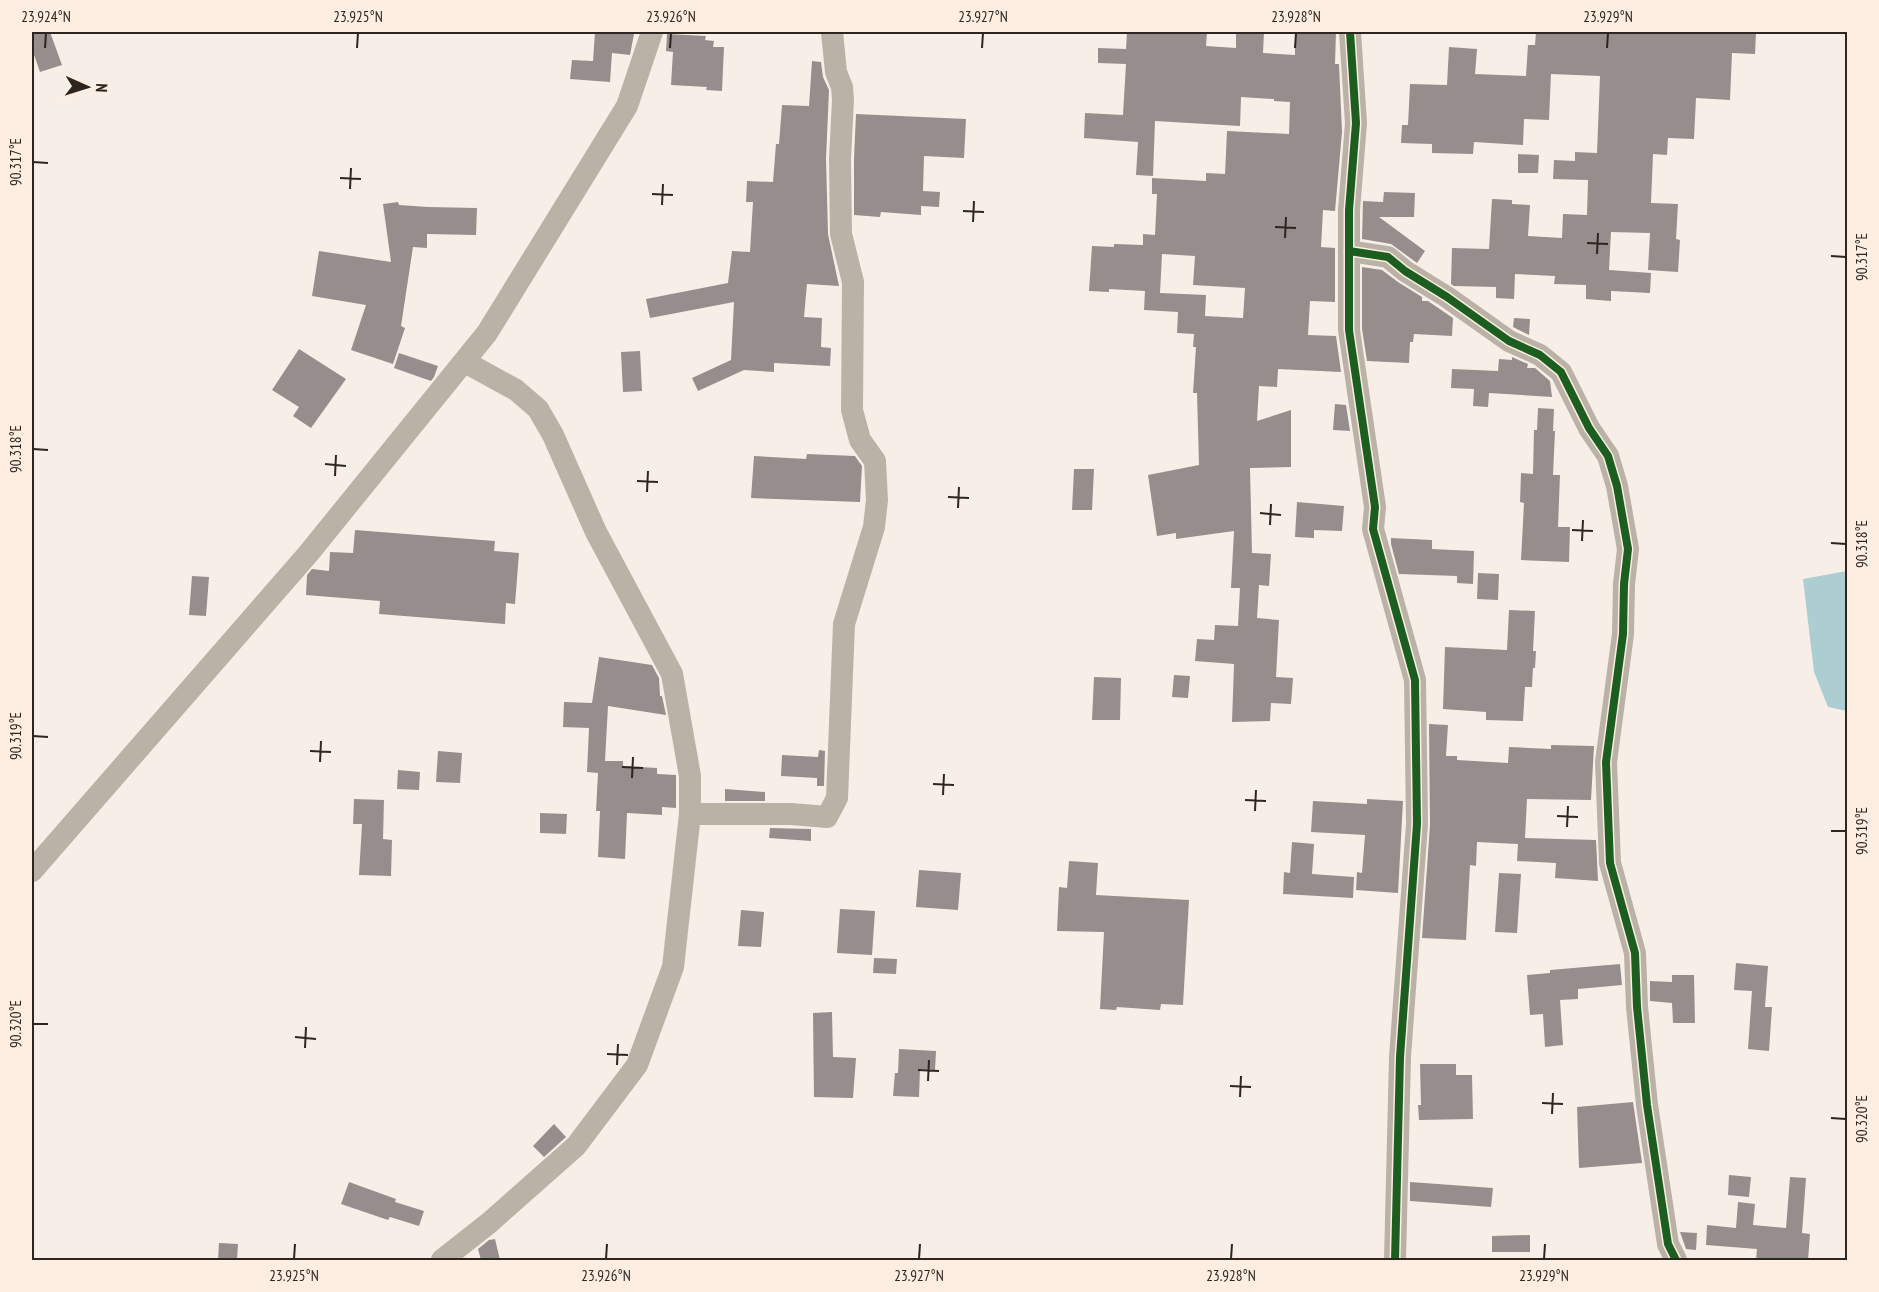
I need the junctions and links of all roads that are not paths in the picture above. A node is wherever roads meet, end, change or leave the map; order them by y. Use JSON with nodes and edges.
{"nodes":[{"id":1,"x":652,"y":32,"type":"edge"},
{"id":2,"x":832,"y":32,"type":"edge"},
{"id":3,"x":1350,"y":32,"type":"edge"},
{"id":4,"x":1349,"y":251,"type":"junction"},
{"id":5,"x":465,"y":362,"type":"junction"},
{"id":6,"x":690,"y":814,"type":"junction"},
{"id":7,"x":32,"y":871,"type":"edge"},
{"id":8,"x":442,"y":1260,"type":"edge"},
{"id":9,"x":1395,"y":1260,"type":"edge"},
{"id":10,"x":1676,"y":1260,"type":"edge"}],
"edges":[{"from":1,"to":5,"type":"street"},
{"from":2,"to":6,"type":"street"},
{"from":3,"to":4,"type":"street"},
{"from":4,"to":9,"type":"street"},
{"from":4,"to":10,"type":"street"},
{"from":5,"to":6,"type":"street"},
{"from":5,"to":7,"type":"street"},
{"from":6,"to":8,"type":"street"}]}
